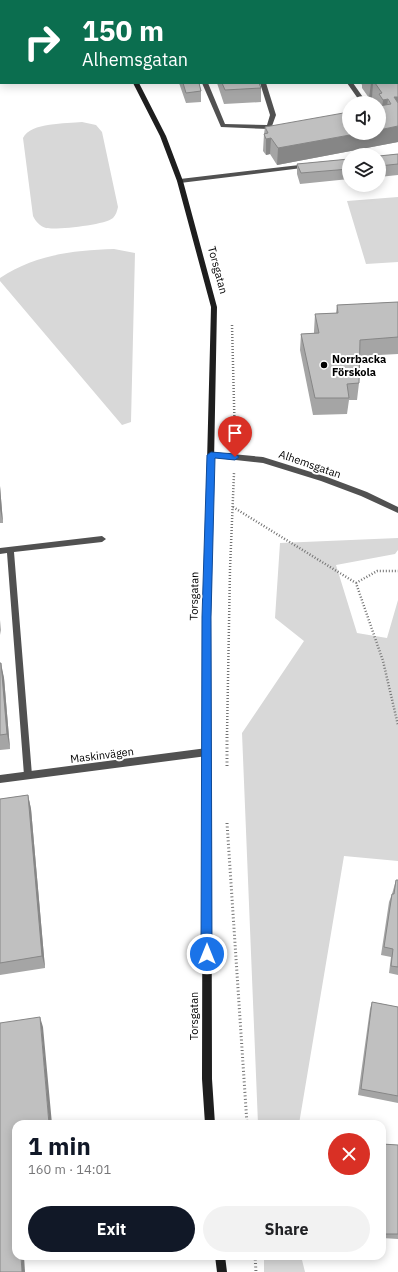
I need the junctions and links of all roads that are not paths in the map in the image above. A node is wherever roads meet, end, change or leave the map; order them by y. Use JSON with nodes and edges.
{"nodes":[{"id":1,"x":137,"y":84,"type":"edge"},
{"id":2,"x":206,"y":84,"type":"edge"},
{"id":3,"x":263,"y":84,"type":"edge"},
{"id":4,"x":351,"y":84,"type":"edge"},
{"id":5,"x":359,"y":96,"type":"edge"},
{"id":6,"x":269,"y":126,"type":"junction"},
{"id":7,"x":287,"y":131,"type":"edge"},
{"id":8,"x":318,"y":165,"type":"edge"},
{"id":9,"x":180,"y":181,"type":"junction"},
{"id":10,"x":211,"y":455,"type":"junction"},
{"id":11,"x":398,"y":510,"type":"edge"},
{"id":12,"x":102,"y":539,"type":"dead end"},
{"id":13,"x":10,"y":549,"type":"junction"},
{"id":14,"x":0,"y":550,"type":"edge"},
{"id":15,"x":207,"y":752,"type":"junction"},
{"id":16,"x":28,"y":775,"type":"junction"},
{"id":17,"x":0,"y":779,"type":"edge"},
{"id":18,"x":210,"y":1120,"type":"edge"},
{"id":19,"x":220,"y":1260,"type":"edge"},
{"id":20,"x":222,"y":1272,"type":"edge"}],
"edges":[{"from":1,"to":9,"type":"main road","name":"Torsgatan"},
{"from":2,"to":6,"type":"street"},
{"from":3,"to":6,"type":"street"},
{"from":4,"to":5,"type":"street"},
{"from":6,"to":7,"type":"street"},
{"from":8,"to":9,"type":"street"},
{"from":9,"to":10,"type":"main road","name":"Torsgatan"},
{"from":10,"to":11,"type":"street","name":"Alhemsgatan"},
{"from":10,"to":15,"type":"main road","name":"Torsgatan"},
{"from":12,"to":13,"type":"street"},
{"from":13,"to":14,"type":"street"},
{"from":13,"to":16,"type":"street"},
{"from":15,"to":16,"type":"street","name":"Maskinvägen"},
{"from":15,"to":18,"type":"main road","name":"Torsgatan"},
{"from":16,"to":17,"type":"street","name":"Maskinvägen"},
{"from":19,"to":20,"type":"main road"}]}
